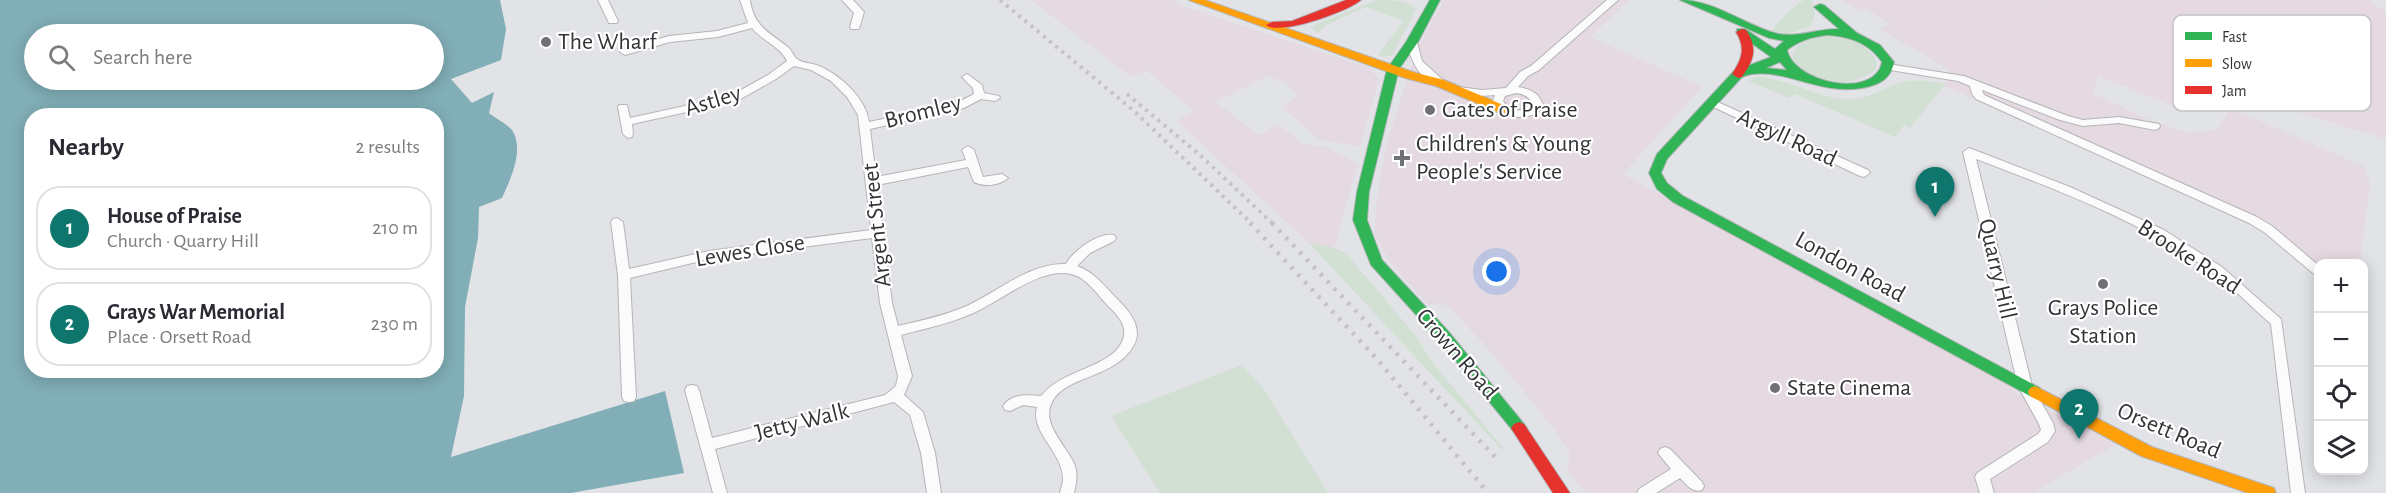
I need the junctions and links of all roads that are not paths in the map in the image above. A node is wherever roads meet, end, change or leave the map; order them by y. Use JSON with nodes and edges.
{"nodes":[{"id":1,"x":603,"y":0,"type":"edge"},
{"id":2,"x":745,"y":0,"type":"edge"},
{"id":3,"x":1194,"y":0,"type":"edge"},
{"id":4,"x":1356,"y":0,"type":"edge"},
{"id":5,"x":1613,"y":0,"type":"edge"},
{"id":6,"x":1685,"y":0,"type":"edge"},
{"id":7,"x":852,"y":1,"type":"edge"},
{"id":8,"x":1430,"y":2,"type":"edge"},
{"id":9,"x":1821,"y":3,"type":"edge"},
{"id":10,"x":1704,"y":8,"type":"junction"},
{"id":11,"x":1309,"y":20,"type":"junction"},
{"id":12,"x":613,"y":21,"type":"dead end"},
{"id":13,"x":754,"y":24,"type":"junction"},
{"id":14,"x":1264,"y":24,"type":"junction"},
{"id":15,"x":855,"y":27,"type":"dead end"},
{"id":16,"x":1741,"y":31,"type":"junction"},
{"id":17,"x":1814,"y":32,"type":"junction"},
{"id":18,"x":1854,"y":35,"type":"junction"},
{"id":19,"x":1794,"y":39,"type":"junction"},
{"id":20,"x":1315,"y":41,"type":"junction"},
{"id":21,"x":1412,"y":42,"type":"junction"},
{"id":22,"x":626,"y":52,"type":"dead end"},
{"id":23,"x":1780,"y":57,"type":"junction"},
{"id":24,"x":792,"y":62,"type":"junction"},
{"id":25,"x":1535,"y":68,"type":"junction"},
{"id":26,"x":1888,"y":68,"type":"junction"},
{"id":27,"x":1393,"y":69,"type":"junction"},
{"id":28,"x":1738,"y":74,"type":"junction"},
{"id":29,"x":967,"y":77,"type":"dead end"},
{"id":30,"x":1440,"y":83,"type":"junction"},
{"id":31,"x":1816,"y":83,"type":"junction"},
{"id":32,"x":1975,"y":83,"type":"junction"},
{"id":33,"x":1459,"y":90,"type":"junction"},
{"id":34,"x":1508,"y":91,"type":"junction"},
{"id":35,"x":978,"y":95,"type":"junction"},
{"id":36,"x":1531,"y":95,"type":"junction"},
{"id":37,"x":995,"y":98,"type":"dead end"},
{"id":38,"x":1711,"y":102,"type":"junction"},
{"id":39,"x":623,"y":107,"type":"dead end"},
{"id":40,"x":1504,"y":110,"type":"junction"},
{"id":41,"x":866,"y":126,"type":"junction"},
{"id":42,"x":2155,"y":126,"type":"dead end"},
{"id":43,"x":968,"y":150,"type":"dead end"},
{"id":44,"x":1969,"y":152,"type":"joint"},
{"id":45,"x":972,"y":162,"type":"junction"},
{"id":46,"x":1864,"y":173,"type":"dead end"},
{"id":47,"x":1002,"y":178,"type":"dead end"},
{"id":48,"x":872,"y":182,"type":"junction"},
{"id":49,"x":617,"y":222,"type":"dead end"},
{"id":50,"x":878,"y":233,"type":"junction"},
{"id":51,"x":1110,"y":238,"type":"dead end"},
{"id":52,"x":2314,"y":267,"type":"edge"},
{"id":53,"x":1069,"y":269,"type":"junction"},
{"id":54,"x":624,"y":275,"type":"junction"},
{"id":55,"x":892,"y":332,"type":"junction"},
{"id":56,"x":2025,"y":386,"type":"junction"},
{"id":57,"x":692,"y":390,"type":"dead end"},
{"id":58,"x":896,"y":396,"type":"junction"},
{"id":59,"x":629,"y":397,"type":"dead end"},
{"id":60,"x":1044,"y":402,"type":"junction"},
{"id":61,"x":1010,"y":406,"type":"dead end"},
{"id":62,"x":707,"y":445,"type":"junction"},
{"id":63,"x":1665,"y":453,"type":"dead end"},
{"id":64,"x":1681,"y":470,"type":"junction"},
{"id":65,"x":1697,"y":486,"type":"dead end"},
{"id":66,"x":1986,"y":491,"type":"edge"},
{"id":67,"x":720,"y":493,"type":"edge"},
{"id":68,"x":934,"y":493,"type":"edge"},
{"id":69,"x":1067,"y":493,"type":"edge"},
{"id":70,"x":1562,"y":493,"type":"edge"},
{"id":71,"x":1644,"y":493,"type":"edge"},
{"id":72,"x":2268,"y":493,"type":"edge"},
{"id":73,"x":2298,"y":493,"type":"edge"}],
"edges":[{"from":1,"to":12,"type":"street"},
{"from":2,"to":13,"type":"street","name":"Argent Street"},
{"from":3,"to":14,"type":"street"},
{"from":4,"to":11,"type":"street"},
{"from":5,"to":25,"type":"street"},
{"from":6,"to":10,"type":"street"},
{"from":7,"to":15,"type":"street"},
{"from":8,"to":21,"type":"street"},
{"from":9,"to":17,"type":"street"},
{"from":9,"to":18,"type":"street"},
{"from":10,"to":16,"type":"street"},
{"from":10,"to":19,"type":"street"},
{"from":11,"to":14,"type":"street"},
{"from":11,"to":20,"type":"street"},
{"from":13,"to":22,"type":"street"},
{"from":13,"to":24,"type":"street","name":"Argent Street"},
{"from":14,"to":20,"type":"street"},
{"from":16,"to":23,"type":"street"},
{"from":16,"to":28,"type":"street"},
{"from":17,"to":18,"type":"street"},
{"from":17,"to":19,"type":"street"},
{"from":18,"to":26,"type":"street"},
{"from":19,"to":23,"type":"street"},
{"from":20,"to":27,"type":"street"},
{"from":21,"to":27,"type":"street"},
{"from":21,"to":30,"type":"street"},
{"from":23,"to":28,"type":"street"},
{"from":23,"to":31,"type":"street"},
{"from":24,"to":39,"type":"street","name":"Astley"},
{"from":24,"to":41,"type":"street","name":"Argent Street"},
{"from":25,"to":34,"type":"street"},
{"from":25,"to":36,"type":"street"},
{"from":26,"to":31,"type":"street"},
{"from":26,"to":32,"type":"street"},
{"from":27,"to":30,"type":"street"},
{"from":27,"to":70,"type":"street","name":"Crown Road"},
{"from":28,"to":31,"type":"street"},
{"from":28,"to":38,"type":"street"},
{"from":29,"to":35,"type":"street","name":"Bromley"},
{"from":30,"to":33,"type":"street"},
{"from":32,"to":42,"type":"street"},
{"from":32,"to":52,"type":"street"},
{"from":33,"to":34,"type":"street"},
{"from":33,"to":40,"type":"street"},
{"from":34,"to":36,"type":"street"},
{"from":34,"to":40,"type":"street"},
{"from":35,"to":37,"type":"street","name":"Bromley"},
{"from":35,"to":41,"type":"street","name":"Bromley"},
{"from":36,"to":40,"type":"street"},
{"from":38,"to":46,"type":"street","name":"Argyll Road"},
{"from":38,"to":56,"type":"street","name":"London Road"},
{"from":41,"to":48,"type":"street","name":"Argent Street"},
{"from":43,"to":45,"type":"street"},
{"from":44,"to":56,"type":"street","name":"Quarry Hill"},
{"from":44,"to":73,"type":"street","name":"Brooke Road"},
{"from":45,"to":47,"type":"street"},
{"from":45,"to":48,"type":"street"},
{"from":48,"to":50,"type":"street","name":"Argent Street"},
{"from":49,"to":54,"type":"street"},
{"from":50,"to":54,"type":"street","name":"Lewes Close"},
{"from":50,"to":55,"type":"street","name":"Argent Street"},
{"from":51,"to":53,"type":"street"},
{"from":53,"to":55,"type":"street"},
{"from":53,"to":60,"type":"street"},
{"from":54,"to":59,"type":"street"},
{"from":55,"to":58,"type":"street","name":"Argent Street"},
{"from":56,"to":66,"type":"street","name":"Quarry Hill"},
{"from":56,"to":72,"type":"street","name":"Orsett Road"},
{"from":57,"to":62,"type":"street"},
{"from":58,"to":62,"type":"street","name":"Jetty Walk"},
{"from":58,"to":68,"type":"street"},
{"from":60,"to":61,"type":"street"},
{"from":60,"to":69,"type":"street"},
{"from":62,"to":67,"type":"street"},
{"from":63,"to":64,"type":"street"},
{"from":64,"to":65,"type":"street"},
{"from":64,"to":71,"type":"street"}]}
